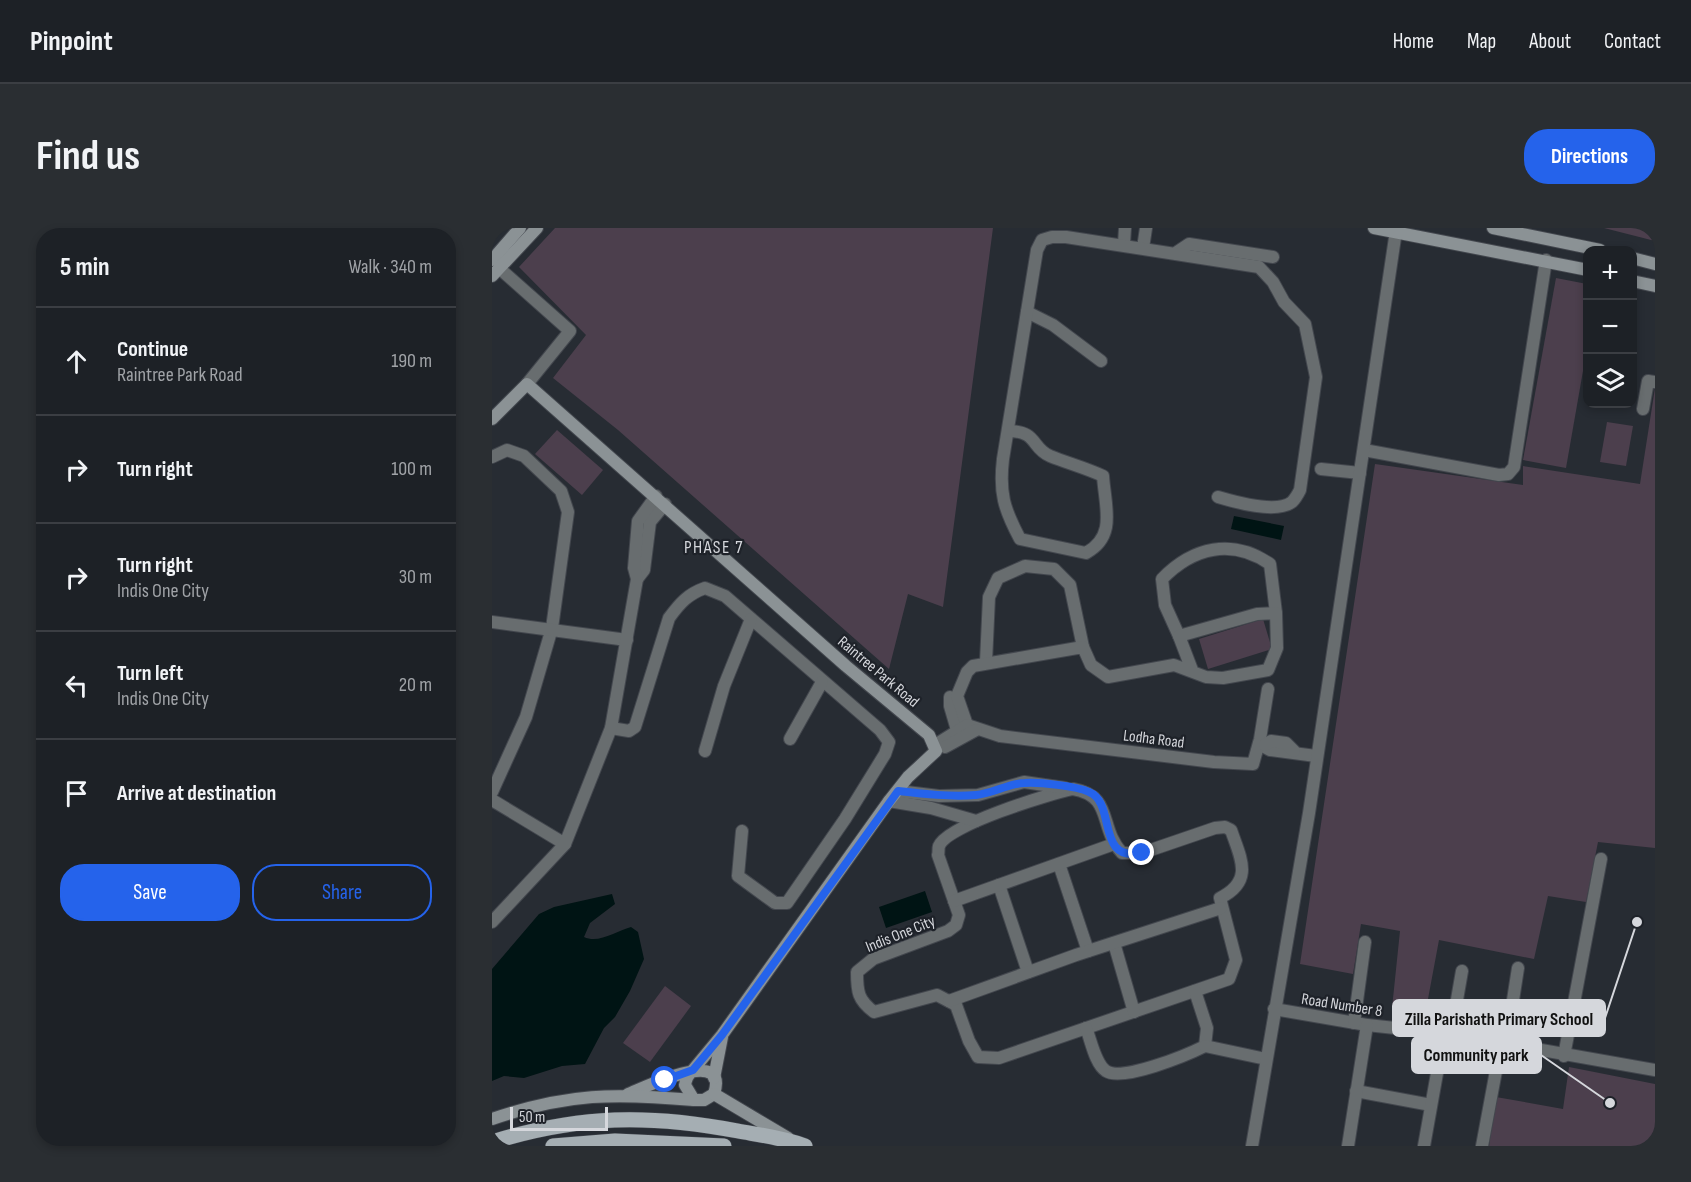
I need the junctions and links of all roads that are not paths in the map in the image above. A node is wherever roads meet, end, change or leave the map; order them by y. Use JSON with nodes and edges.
{"nodes":[{"id":1,"x":520,"y":228,"type":"edge"},
{"id":2,"x":537,"y":228,"type":"edge"},
{"id":3,"x":1146,"y":228,"type":"edge"},
{"id":4,"x":1374,"y":228,"type":"edge"},
{"id":5,"x":1493,"y":228,"type":"edge"},
{"id":6,"x":1396,"y":231,"type":"junction"},
{"id":7,"x":1125,"y":237,"type":"edge"},
{"id":8,"x":1583,"y":247,"type":"edge"},
{"id":9,"x":1143,"y":248,"type":"junction"},
{"id":10,"x":1177,"y":252,"type":"junction"},
{"id":11,"x":1274,"y":257,"type":"dead end"},
{"id":12,"x":1637,"y":259,"type":"edge"},
{"id":13,"x":1546,"y":260,"type":"junction"},
{"id":14,"x":1655,"y":264,"type":"edge"},
{"id":15,"x":494,"y":268,"type":"edge"},
{"id":16,"x":1583,"y":269,"type":"edge"},
{"id":17,"x":1637,"y":282,"type":"edge"},
{"id":18,"x":1655,"y":286,"type":"edge"},
{"id":19,"x":1027,"y":312,"type":"junction"},
{"id":20,"x":1101,"y":361,"type":"dead end"},
{"id":21,"x":1655,"y":382,"type":"edge"},
{"id":22,"x":527,"y":384,"type":"junction"},
{"id":23,"x":1643,"y":409,"type":"dead end"},
{"id":24,"x":492,"y":419,"type":"edge"},
{"id":25,"x":1008,"y":431,"type":"junction"},
{"id":26,"x":1364,"y":450,"type":"junction"},
{"id":27,"x":492,"y":457,"type":"edge"},
{"id":28,"x":1321,"y":469,"type":"dead end"},
{"id":29,"x":1360,"y":473,"type":"junction"},
{"id":30,"x":1218,"y":497,"type":"dead end"},
{"id":31,"x":660,"y":500,"type":"junction"},
{"id":32,"x":1276,"y":613,"type":"junction"},
{"id":33,"x":751,"y":619,"type":"junction"},
{"id":34,"x":492,"y":622,"type":"edge"},
{"id":35,"x":552,"y":628,"type":"junction"},
{"id":36,"x":1179,"y":636,"type":"junction"},
{"id":37,"x":627,"y":640,"type":"junction"},
{"id":38,"x":1083,"y":647,"type":"junction"},
{"id":39,"x":986,"y":662,"type":"junction"},
{"id":40,"x":1192,"y":670,"type":"junction"},
{"id":41,"x":822,"y":682,"type":"junction"},
{"id":42,"x":1268,"y":689,"type":"dead end"},
{"id":43,"x":950,"y":697,"type":"dead end"},
{"id":44,"x":611,"y":728,"type":"junction"},
{"id":45,"x":963,"y":729,"type":"junction"},
{"id":46,"x":790,"y":740,"type":"dead end"},
{"id":47,"x":934,"y":745,"type":"junction"},
{"id":48,"x":1262,"y":745,"type":"junction"},
{"id":49,"x":705,"y":751,"type":"dead end"},
{"id":50,"x":1316,"y":756,"type":"junction"},
{"id":51,"x":1072,"y":789,"type":"junction"},
{"id":52,"x":898,"y":791,"type":"junction"},
{"id":53,"x":492,"y":792,"type":"edge"},
{"id":54,"x":978,"y":795,"type":"junction"},
{"id":55,"x":492,"y":801,"type":"edge"},
{"id":56,"x":889,"y":801,"type":"junction"},
{"id":57,"x":951,"y":813,"type":"junction"},
{"id":58,"x":976,"y":821,"type":"junction"},
{"id":59,"x":742,"y":831,"type":"dead end"},
{"id":60,"x":565,"y":844,"type":"junction"},
{"id":61,"x":1114,"y":844,"type":"junction"},
{"id":62,"x":1602,"y":859,"type":"dead end"},
{"id":63,"x":1059,"y":864,"type":"junction"},
{"id":64,"x":999,"y":885,"type":"junction"},
{"id":65,"x":954,"y":901,"type":"junction"},
{"id":66,"x":1221,"y":908,"type":"junction"},
{"id":67,"x":492,"y":922,"type":"edge"},
{"id":68,"x":1365,"y":942,"type":"dead end"},
{"id":69,"x":1114,"y":943,"type":"junction"},
{"id":70,"x":1088,"y":951,"type":"junction"},
{"id":71,"x":1518,"y":968,"type":"dead end"},
{"id":72,"x":1462,"y":971,"type":"dead end"},
{"id":73,"x":1029,"y":972,"type":"junction"},
{"id":74,"x":1195,"y":991,"type":"junction"},
{"id":75,"x":949,"y":1001,"type":"junction"},
{"id":76,"x":1274,"y":1009,"type":"junction"},
{"id":77,"x":1134,"y":1012,"type":"junction"},
{"id":78,"x":1354,"y":1023,"type":"junction"},
{"id":79,"x":1367,"y":1025,"type":"junction"},
{"id":80,"x":1086,"y":1028,"type":"junction"},
{"id":81,"x":1448,"y":1034,"type":"junction"},
{"id":82,"x":722,"y":1035,"type":"junction"},
{"id":83,"x":1503,"y":1045,"type":"junction"},
{"id":84,"x":1205,"y":1046,"type":"junction"},
{"id":85,"x":1564,"y":1056,"type":"junction"},
{"id":86,"x":1266,"y":1059,"type":"junction"},
{"id":87,"x":693,"y":1070,"type":"junction"},
{"id":88,"x":1655,"y":1070,"type":"edge"},
{"id":89,"x":714,"y":1078,"type":"junction"},
{"id":90,"x":1356,"y":1091,"type":"junction"},
{"id":91,"x":628,"y":1094,"type":"junction"},
{"id":92,"x":714,"y":1094,"type":"junction"},
{"id":93,"x":694,"y":1100,"type":"junction"},
{"id":94,"x":1431,"y":1105,"type":"junction"},
{"id":95,"x":492,"y":1119,"type":"edge"},
{"id":96,"x":492,"y":1142,"type":"edge"},
{"id":97,"x":799,"y":1144,"type":"edge"},
{"id":98,"x":553,"y":1146,"type":"edge"},
{"id":99,"x":724,"y":1146,"type":"edge"},
{"id":100,"x":1252,"y":1146,"type":"edge"},
{"id":101,"x":1348,"y":1146,"type":"edge"},
{"id":102,"x":1424,"y":1146,"type":"edge"},
{"id":103,"x":1482,"y":1146,"type":"edge"}],
"edges":[{"from":1,"to":15,"type":"street"},
{"from":2,"to":15,"type":"street"},
{"from":3,"to":9,"type":"street"},
{"from":4,"to":6,"type":"street"},
{"from":5,"to":8,"type":"street"},
{"from":6,"to":13,"type":"street"},
{"from":6,"to":26,"type":"street"},
{"from":7,"to":9,"type":"street"},
{"from":7,"to":19,"type":"street"},
{"from":9,"to":10,"type":"street"},
{"from":10,"to":11,"type":"street"},
{"from":10,"to":30,"type":"street"},
{"from":12,"to":14,"type":"street"},
{"from":13,"to":16,"type":"street"},
{"from":13,"to":26,"type":"street"},
{"from":15,"to":22,"type":"street"},
{"from":17,"to":18,"type":"street"},
{"from":19,"to":20,"type":"street"},
{"from":19,"to":25,"type":"street"},
{"from":21,"to":23,"type":"street"},
{"from":22,"to":24,"type":"street"},
{"from":22,"to":31,"type":"street","name":"Raintree Park Road"},
{"from":25,"to":25,"type":"street"},
{"from":26,"to":29,"type":"street"},
{"from":27,"to":35,"type":"street"},
{"from":28,"to":29,"type":"street"},
{"from":29,"to":50,"type":"street"},
{"from":31,"to":37,"type":"street"},
{"from":31,"to":47,"type":"street","name":"Raintree Park Road"},
{"from":32,"to":36,"type":"street"},
{"from":32,"to":36,"type":"street"},
{"from":32,"to":40,"type":"street"},
{"from":33,"to":41,"type":"street"},
{"from":33,"to":44,"type":"street"},
{"from":33,"to":49,"type":"street"},
{"from":34,"to":35,"type":"street"},
{"from":35,"to":37,"type":"street"},
{"from":35,"to":53,"type":"street"},
{"from":36,"to":40,"type":"street"},
{"from":37,"to":44,"type":"street"},
{"from":38,"to":39,"type":"street"},
{"from":38,"to":39,"type":"street"},
{"from":38,"to":40,"type":"street"},
{"from":39,"to":45,"type":"street"},
{"from":41,"to":46,"type":"street"},
{"from":41,"to":59,"type":"street"},
{"from":42,"to":48,"type":"street","name":"Lodha Road"},
{"from":43,"to":45,"type":"street"},
{"from":44,"to":60,"type":"street"},
{"from":45,"to":47,"type":"street"},
{"from":45,"to":47,"type":"street"},
{"from":45,"to":48,"type":"street","name":"Lodha Road"},
{"from":47,"to":52,"type":"street"},
{"from":48,"to":50,"type":"street"},
{"from":50,"to":76,"type":"street"},
{"from":51,"to":54,"type":"street"},
{"from":51,"to":58,"type":"street","name":"Indis One City"},
{"from":51,"to":61,"type":"street"},
{"from":52,"to":54,"type":"street"},
{"from":52,"to":56,"type":"street"},
{"from":54,"to":57,"type":"street"},
{"from":55,"to":60,"type":"street"},
{"from":56,"to":57,"type":"street"},
{"from":56,"to":82,"type":"street"},
{"from":57,"to":58,"type":"street"},
{"from":58,"to":65,"type":"street","name":"Indis One City"},
{"from":60,"to":67,"type":"street"},
{"from":61,"to":63,"type":"street"},
{"from":61,"to":66,"type":"street"},
{"from":62,"to":85,"type":"street"},
{"from":63,"to":64,"type":"street"},
{"from":63,"to":70,"type":"street"},
{"from":64,"to":65,"type":"street"},
{"from":64,"to":73,"type":"street"},
{"from":65,"to":75,"type":"street","name":"Indis One City"},
{"from":66,"to":69,"type":"street"},
{"from":66,"to":74,"type":"street"},
{"from":68,"to":78,"type":"street"},
{"from":69,"to":70,"type":"street"},
{"from":69,"to":77,"type":"street"},
{"from":70,"to":73,"type":"street"},
{"from":71,"to":83,"type":"street"},
{"from":72,"to":81,"type":"street"},
{"from":73,"to":75,"type":"street"},
{"from":74,"to":77,"type":"street"},
{"from":74,"to":84,"type":"street"},
{"from":75,"to":80,"type":"street"},
{"from":76,"to":78,"type":"street","name":"Road Number 8"},
{"from":76,"to":86,"type":"street"},
{"from":77,"to":80,"type":"street"},
{"from":78,"to":79,"type":"street","name":"Road Number 8"},
{"from":79,"to":81,"type":"street","name":"Road Number 8"},
{"from":79,"to":90,"type":"street"},
{"from":80,"to":84,"type":"street"},
{"from":81,"to":83,"type":"street","name":"Road Number 8"},
{"from":81,"to":94,"type":"street"},
{"from":82,"to":87,"type":"street"},
{"from":82,"to":89,"type":"street"},
{"from":83,"to":85,"type":"street","name":"Road Number 8"},
{"from":83,"to":103,"type":"street"},
{"from":84,"to":86,"type":"street"},
{"from":85,"to":88,"type":"street","name":"Road Number 8"},
{"from":86,"to":100,"type":"street"},
{"from":87,"to":89,"type":"street"},
{"from":87,"to":91,"type":"street"},
{"from":87,"to":93,"type":"street"},
{"from":89,"to":92,"type":"street"},
{"from":90,"to":94,"type":"street"},
{"from":90,"to":101,"type":"street"},
{"from":91,"to":93,"type":"street"},
{"from":91,"to":95,"type":"street"},
{"from":92,"to":93,"type":"street"},
{"from":92,"to":97,"type":"street"},
{"from":94,"to":102,"type":"street"},
{"from":96,"to":97,"type":"main road"},
{"from":98,"to":99,"type":"main road"}]}
